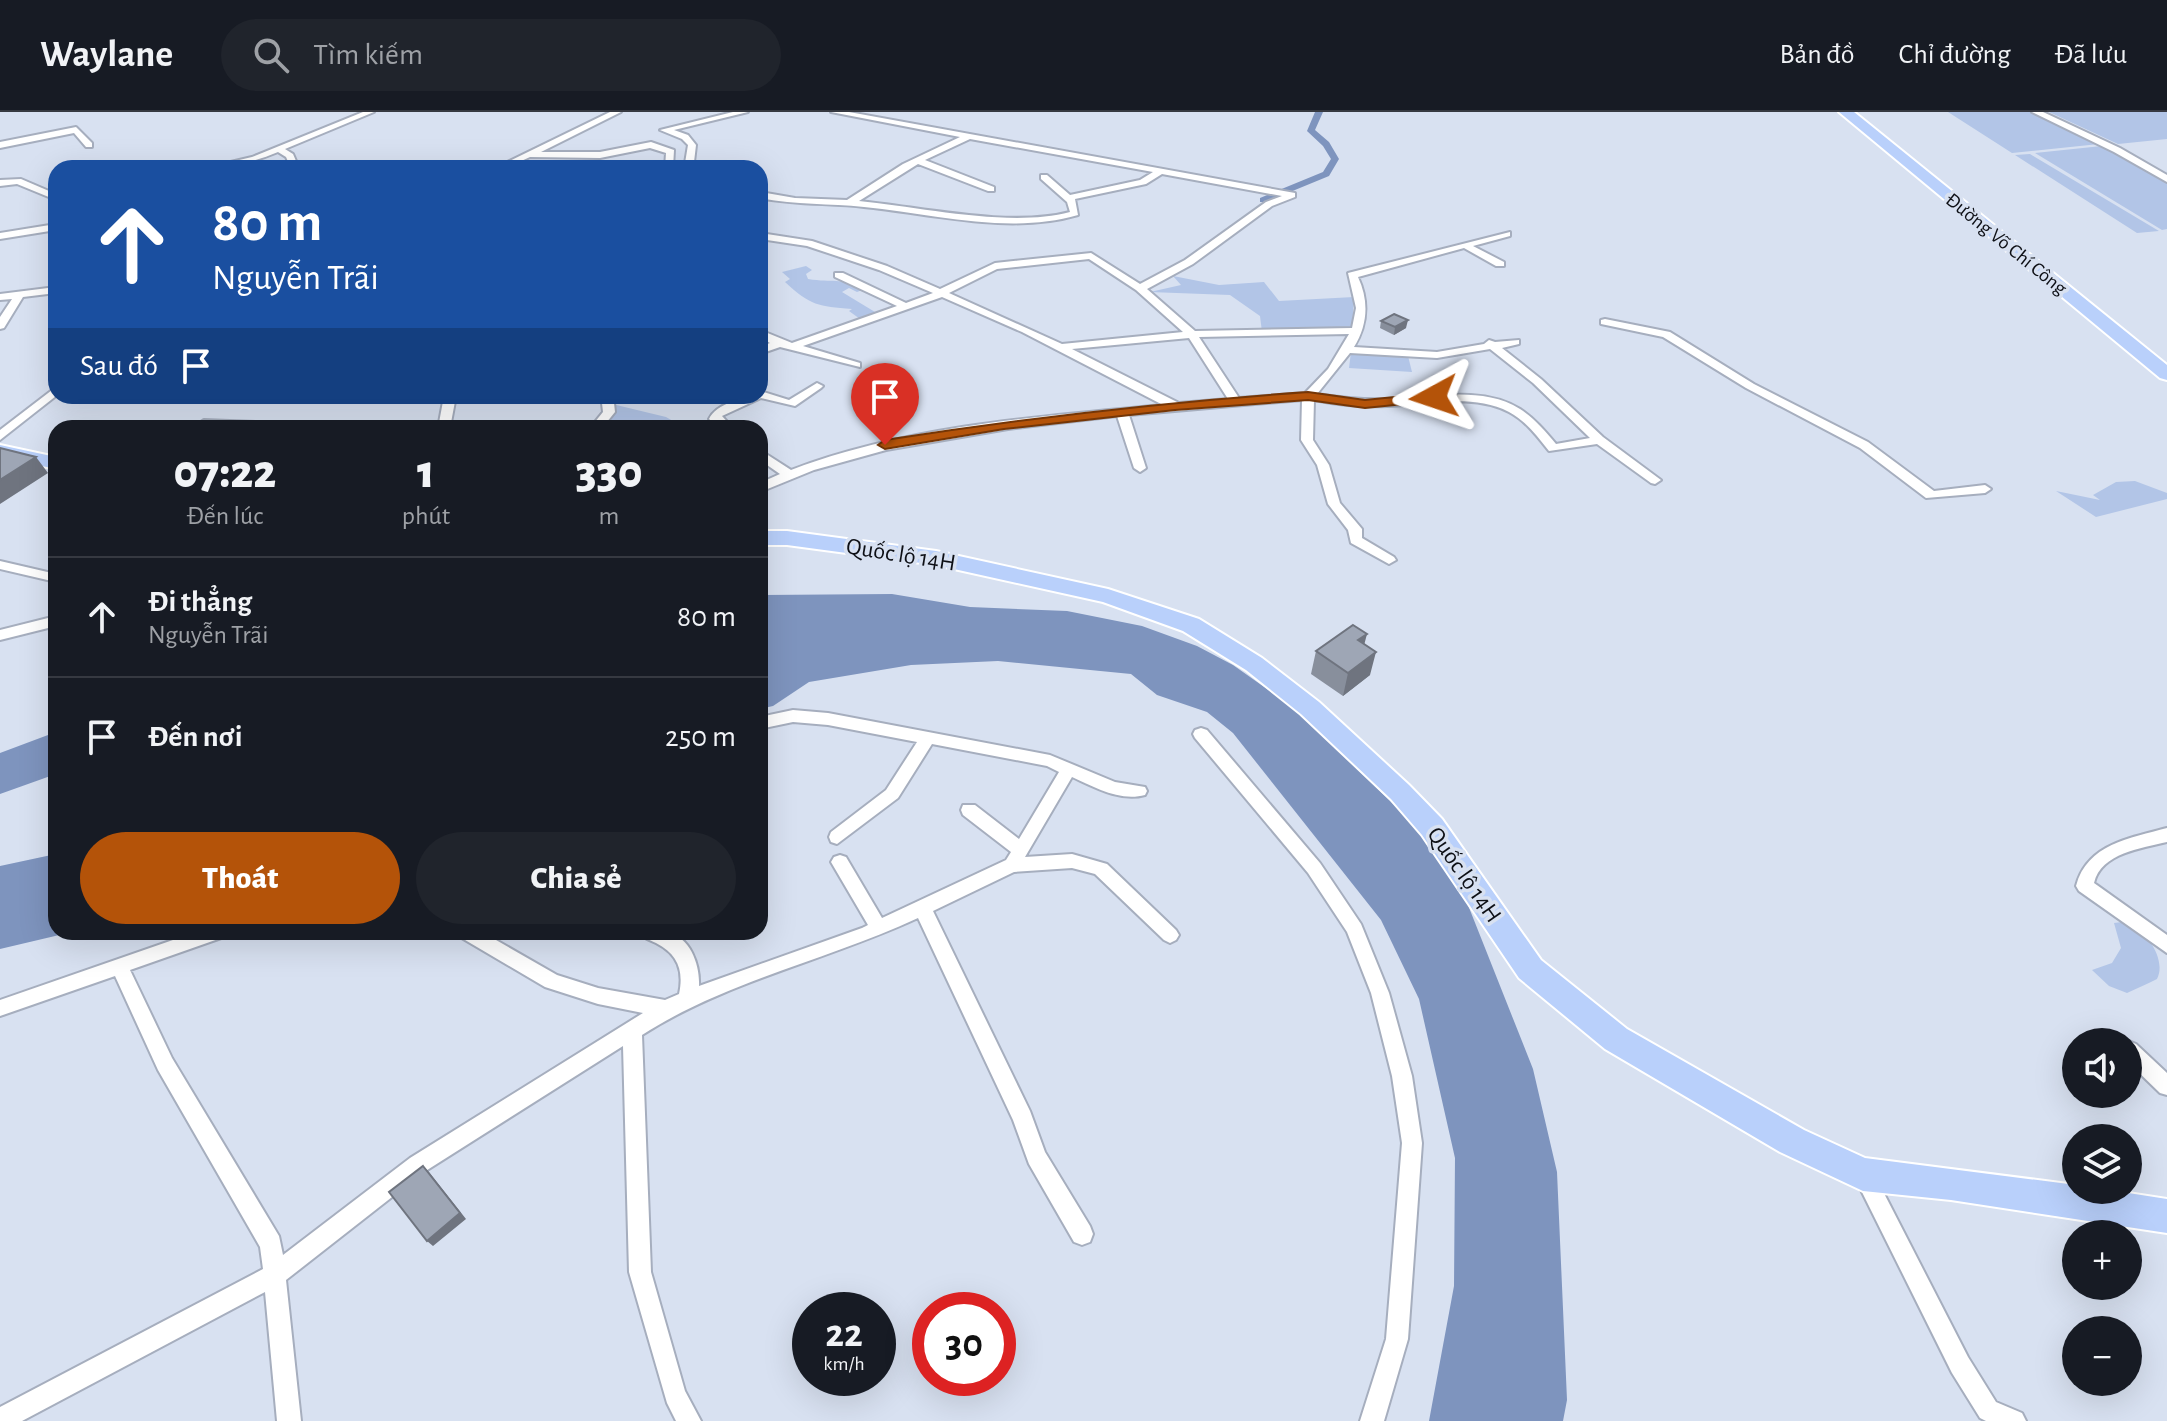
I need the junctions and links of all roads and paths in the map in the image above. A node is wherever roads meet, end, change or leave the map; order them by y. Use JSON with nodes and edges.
{"nodes":[{"id":1,"x":370,"y":112,"type":"edge"},
{"id":2,"x":617,"y":112,"type":"edge"},
{"id":3,"x":744,"y":112,"type":"edge"},
{"id":4,"x":835,"y":112,"type":"edge"},
{"id":5,"x":1846,"y":112,"type":"edge"},
{"id":6,"x":1858,"y":112,"type":"edge"},
{"id":7,"x":2036,"y":112,"type":"edge"},
{"id":8,"x":627,"y":117,"type":"dead end"},
{"id":9,"x":967,"y":137,"type":"junction"},
{"id":10,"x":0,"y":145,"type":"edge"},
{"id":11,"x":89,"y":145,"type":"dead end"},
{"id":12,"x":278,"y":149,"type":"junction"},
{"id":13,"x":529,"y":154,"type":"junction"},
{"id":14,"x":249,"y":160,"type":"edge"},
{"id":15,"x":292,"y":160,"type":"edge"},
{"id":16,"x":516,"y":160,"type":"edge"},
{"id":17,"x":670,"y":160,"type":"edge"},
{"id":18,"x":690,"y":160,"type":"edge"},
{"id":19,"x":917,"y":160,"type":"junction"},
{"id":20,"x":1158,"y":173,"type":"junction"},
{"id":21,"x":1044,"y":177,"type":"dead end"},
{"id":22,"x":2167,"y":179,"type":"edge"},
{"id":23,"x":0,"y":183,"type":"edge"},
{"id":24,"x":991,"y":189,"type":"dead end"},
{"id":25,"x":48,"y":194,"type":"edge"},
{"id":26,"x":768,"y":197,"type":"edge"},
{"id":27,"x":1068,"y":198,"type":"junction"},
{"id":28,"x":849,"y":203,"type":"junction"},
{"id":29,"x":48,"y":228,"type":"edge"},
{"id":30,"x":1507,"y":234,"type":"dead end"},
{"id":31,"x":0,"y":236,"type":"edge"},
{"id":32,"x":768,"y":237,"type":"edge"},
{"id":33,"x":1468,"y":247,"type":"junction"},
{"id":34,"x":1500,"y":264,"type":"dead end"},
{"id":35,"x":839,"y":275,"type":"dead end"},
{"id":36,"x":1140,"y":288,"type":"junction"},
{"id":37,"x":48,"y":291,"type":"edge"},
{"id":38,"x":940,"y":294,"type":"junction"},
{"id":39,"x":19,"y":295,"type":"junction"},
{"id":40,"x":0,"y":297,"type":"edge"},
{"id":41,"x":907,"y":307,"type":"junction"},
{"id":42,"x":1605,"y":322,"type":"dead end"},
{"id":43,"x":0,"y":326,"type":"edge"},
{"id":44,"x":1355,"y":331,"type":"junction"},
{"id":45,"x":1192,"y":334,"type":"junction"},
{"id":46,"x":768,"y":337,"type":"edge"},
{"id":47,"x":1515,"y":342,"type":"dead end"},
{"id":48,"x":779,"y":343,"type":"junction"},
{"id":49,"x":1489,"y":343,"type":"junction"},
{"id":50,"x":794,"y":346,"type":"junction"},
{"id":51,"x":1059,"y":347,"type":"junction"},
{"id":52,"x":768,"y":348,"type":"edge"},
{"id":53,"x":1348,"y":350,"type":"junction"},
{"id":54,"x":2167,"y":360,"type":"edge"},
{"id":55,"x":856,"y":365,"type":"dead end"},
{"id":56,"x":2167,"y":374,"type":"edge"},
{"id":57,"x":817,"y":386,"type":"dead end"},
{"id":58,"x":1308,"y":396,"type":"junction"},
{"id":59,"x":48,"y":397,"type":"edge"},
{"id":60,"x":768,"y":398,"type":"edge"},
{"id":61,"x":1236,"y":402,"type":"junction"},
{"id":62,"x":739,"y":404,"type":"edge"},
{"id":63,"x":1175,"y":406,"type":"junction"},
{"id":64,"x":1122,"y":412,"type":"junction"},
{"id":65,"x":716,"y":420,"type":"edge"},
{"id":66,"x":0,"y":436,"type":"edge"},
{"id":67,"x":1599,"y":440,"type":"junction"},
{"id":68,"x":0,"y":451,"type":"edge"},
{"id":69,"x":768,"y":460,"type":"edge"},
{"id":70,"x":48,"y":461,"type":"edge"},
{"id":71,"x":1140,"y":468,"type":"dead end"},
{"id":72,"x":788,"y":474,"type":"junction"},
{"id":73,"x":1655,"y":480,"type":"dead end"},
{"id":74,"x":768,"y":484,"type":"edge"},
{"id":75,"x":1985,"y":489,"type":"dead end"},
{"id":76,"x":768,"y":538,"type":"edge"},
{"id":77,"x":1389,"y":560,"type":"dead end"},
{"id":78,"x":0,"y":565,"type":"edge"},
{"id":79,"x":48,"y":576,"type":"edge"},
{"id":80,"x":48,"y":623,"type":"edge"},
{"id":81,"x":0,"y":635,"type":"edge"},
{"id":82,"x":768,"y":722,"type":"edge"},
{"id":83,"x":1201,"y":734,"type":"dead end"},
{"id":84,"x":928,"y":738,"type":"junction"},
{"id":85,"x":1068,"y":770,"type":"junction"},
{"id":86,"x":1139,"y":791,"type":"dead end"},
{"id":87,"x":969,"y":810,"type":"dead end"},
{"id":88,"x":2167,"y":835,"type":"edge"},
{"id":89,"x":837,"y":837,"type":"dead end"},
{"id":90,"x":1017,"y":857,"type":"junction"},
{"id":91,"x":840,"y":862,"type":"dead end"},
{"id":92,"x":922,"y":907,"type":"junction"},
{"id":93,"x":879,"y":928,"type":"junction"},
{"id":94,"x":1170,"y":935,"type":"dead end"},
{"id":95,"x":196,"y":940,"type":"edge"},
{"id":96,"x":480,"y":940,"type":"edge"},
{"id":97,"x":668,"y":940,"type":"edge"},
{"id":98,"x":2167,"y":945,"type":"edge"},
{"id":99,"x":120,"y":968,"type":"junction"},
{"id":100,"x":687,"y":999,"type":"junction"},
{"id":101,"x":0,"y":1008,"type":"edge"},
{"id":102,"x":666,"y":1009,"type":"junction"},
{"id":103,"x":632,"y":1029,"type":"junction"},
{"id":104,"x":2142,"y":1062,"type":"edge"},
{"id":105,"x":2167,"y":1086,"type":"edge"},
{"id":106,"x":1863,"y":1174,"type":"junction"},
{"id":107,"x":2167,"y":1216,"type":"edge"},
{"id":108,"x":1082,"y":1234,"type":"dead end"},
{"id":109,"x":276,"y":1274,"type":"junction"},
{"id":110,"x":1983,"y":1415,"type":"edge"},
{"id":111,"x":0,"y":1420,"type":"edge"},
{"id":112,"x":289,"y":1421,"type":"edge"},
{"id":113,"x":689,"y":1421,"type":"edge"},
{"id":114,"x":1372,"y":1421,"type":"edge"},
{"id":115,"x":2014,"y":1421,"type":"edge"}],
"edges":[{"from":1,"to":12,"type":"street"},
{"from":2,"to":8,"type":"street"},
{"from":2,"to":13,"type":"street"},
{"from":3,"to":18,"type":"street"},
{"from":4,"to":9,"type":"street"},
{"from":5,"to":56,"type":"main road","name":"Đường Võ Chí Công"},
{"from":6,"to":54,"type":"main road","name":"Đường Võ Chí Công"},
{"from":7,"to":22,"type":"street"},
{"from":9,"to":19,"type":"street"},
{"from":9,"to":20,"type":"street"},
{"from":10,"to":11,"type":"street"},
{"from":12,"to":14,"type":"street"},
{"from":12,"to":15,"type":"street"},
{"from":13,"to":16,"type":"street"},
{"from":13,"to":17,"type":"street"},
{"from":19,"to":24,"type":"street"},
{"from":19,"to":28,"type":"street"},
{"from":20,"to":27,"type":"street"},
{"from":20,"to":36,"type":"street"},
{"from":21,"to":27,"type":"street"},
{"from":23,"to":25,"type":"street"},
{"from":26,"to":28,"type":"street"},
{"from":27,"to":28,"type":"street"},
{"from":29,"to":31,"type":"street"},
{"from":30,"to":33,"type":"street"},
{"from":32,"to":38,"type":"street"},
{"from":33,"to":34,"type":"street"},
{"from":33,"to":44,"type":"street"},
{"from":35,"to":41,"type":"street"},
{"from":36,"to":38,"type":"street"},
{"from":36,"to":45,"type":"street"},
{"from":37,"to":39,"type":"street"},
{"from":38,"to":41,"type":"street"},
{"from":38,"to":51,"type":"street"},
{"from":39,"to":40,"type":"street"},
{"from":39,"to":43,"type":"street"},
{"from":41,"to":50,"type":"street"},
{"from":42,"to":75,"type":"street"},
{"from":44,"to":45,"type":"street"},
{"from":44,"to":53,"type":"street"},
{"from":45,"to":51,"type":"street"},
{"from":45,"to":61,"type":"street"},
{"from":46,"to":48,"type":"street"},
{"from":47,"to":49,"type":"street"},
{"from":48,"to":50,"type":"street"},
{"from":48,"to":52,"type":"street"},
{"from":49,"to":53,"type":"street"},
{"from":49,"to":67,"type":"street"},
{"from":50,"to":55,"type":"street"},
{"from":51,"to":63,"type":"street"},
{"from":53,"to":58,"type":"street"},
{"from":57,"to":60,"type":"street"},
{"from":58,"to":61,"type":"street"},
{"from":58,"to":67,"type":"street"},
{"from":58,"to":77,"type":"street"},
{"from":59,"to":66,"type":"street"},
{"from":61,"to":63,"type":"street"},
{"from":62,"to":65,"type":"street"},
{"from":63,"to":64,"type":"street"},
{"from":64,"to":71,"type":"street"},
{"from":64,"to":72,"type":"street"},
{"from":67,"to":73,"type":"street"},
{"from":68,"to":70,"type":"main road"},
{"from":69,"to":72,"type":"street"},
{"from":72,"to":74,"type":"street"},
{"from":76,"to":106,"type":"main road","name":"Quốc lộ 14H"},
{"from":78,"to":79,"type":"street"},
{"from":80,"to":81,"type":"street"},
{"from":82,"to":84,"type":"street"},
{"from":83,"to":114,"type":"street"},
{"from":84,"to":85,"type":"street"},
{"from":84,"to":89,"type":"street"},
{"from":85,"to":86,"type":"street"},
{"from":85,"to":90,"type":"street"},
{"from":87,"to":90,"type":"street"},
{"from":88,"to":98,"type":"street"},
{"from":90,"to":92,"type":"street"},
{"from":90,"to":94,"type":"street"},
{"from":91,"to":93,"type":"street"},
{"from":92,"to":93,"type":"street"},
{"from":92,"to":108,"type":"street"},
{"from":93,"to":100,"type":"street"},
{"from":95,"to":99,"type":"street"},
{"from":96,"to":102,"type":"street"},
{"from":97,"to":100,"type":"street"},
{"from":99,"to":101,"type":"street"},
{"from":99,"to":109,"type":"street"},
{"from":100,"to":102,"type":"street"},
{"from":102,"to":103,"type":"street"},
{"from":103,"to":109,"type":"street"},
{"from":103,"to":113,"type":"street"},
{"from":104,"to":105,"type":"street"},
{"from":106,"to":107,"type":"main road","name":"Quốc lộ 14H"},
{"from":106,"to":110,"type":"street"},
{"from":109,"to":111,"type":"street"},
{"from":109,"to":112,"type":"street"},
{"from":110,"to":115,"type":"street"}]}
